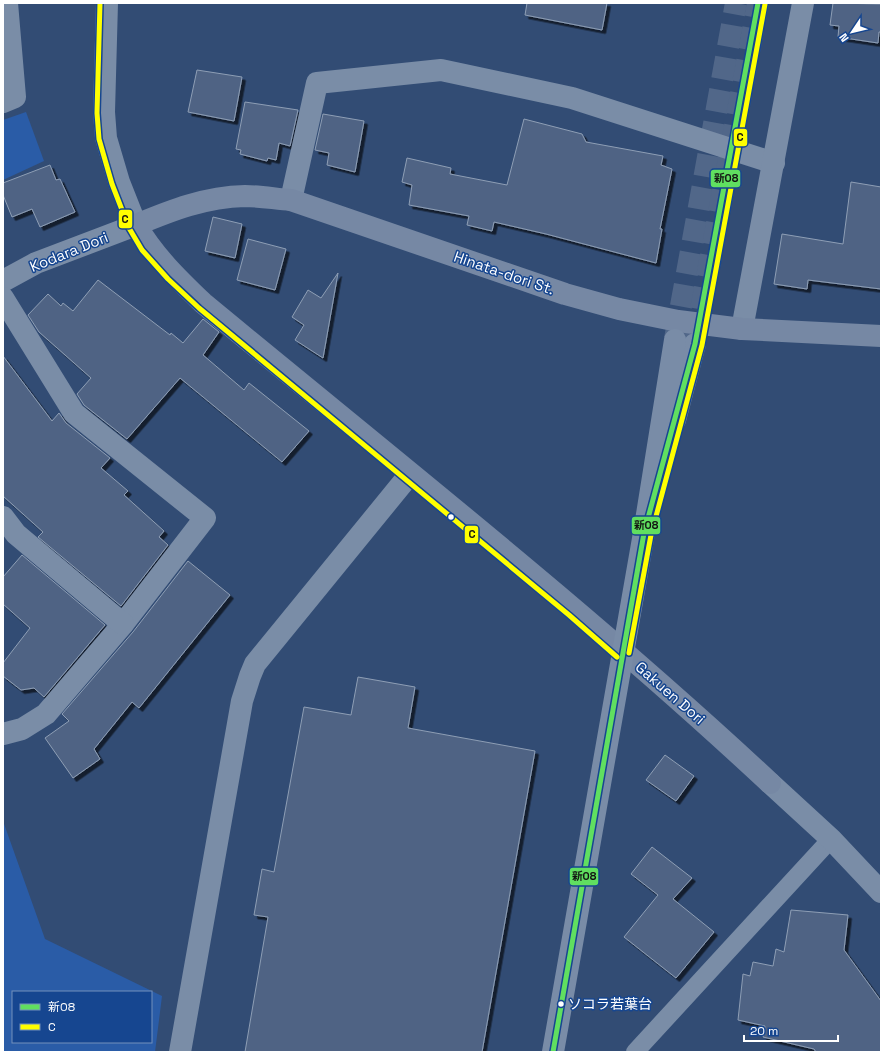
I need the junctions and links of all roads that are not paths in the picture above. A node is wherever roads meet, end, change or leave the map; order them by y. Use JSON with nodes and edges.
{"nodes":[{"id":1,"x":8,"y":3,"type":"edge"},
{"id":2,"x":107,"y":3,"type":"edge"},
{"id":3,"x":803,"y":3,"type":"edge"},
{"id":4,"x":3,"y":102,"type":"edge"},
{"id":5,"x":774,"y":163,"type":"junction"},
{"id":6,"x":291,"y":200,"type":"junction"},
{"id":7,"x":136,"y":225,"type":"junction"},
{"id":8,"x":3,"y":281,"type":"edge"},
{"id":9,"x":3,"y":298,"type":"edge"},
{"id":10,"x":742,"y":329,"type":"junction"},
{"id":11,"x":881,"y":336,"type":"edge"},
{"id":12,"x":685,"y":342,"type":"tunnel mouth"},
{"id":13,"x":410,"y":474,"type":"junction"},
{"id":14,"x":3,"y":517,"type":"edge"},
{"id":15,"x":123,"y":624,"type":"junction"},
{"id":16,"x":622,"y":652,"type":"junction"},
{"id":17,"x":3,"y":734,"type":"edge"},
{"id":18,"x":831,"y":839,"type":"junction"},
{"id":19,"x":881,"y":892,"type":"edge"},
{"id":20,"x":180,"y":1052,"type":"edge"},
{"id":21,"x":553,"y":1052,"type":"edge"},
{"id":22,"x":635,"y":1052,"type":"edge"}],
"edges":[{"from":1,"to":4,"type":"street"},
{"from":2,"to":7,"type":"street","name":"Gakuen Dori"},
{"from":3,"to":5,"type":"street"},
{"from":5,"to":6,"type":"street"},
{"from":5,"to":10,"type":"street"},
{"from":6,"to":7,"type":"street","name":"Hinata-dori St."},
{"from":6,"to":10,"type":"street","name":"Hinata-dori St."},
{"from":7,"to":8,"type":"street","name":"Kodara Dori"},
{"from":7,"to":13,"type":"street","name":"Gakuen Dori"},
{"from":9,"to":15,"type":"street"},
{"from":10,"to":11,"type":"street","name":"Hinata-dori St."},
{"from":12,"to":16,"type":"main road"},
{"from":13,"to":16,"type":"street","name":"Gakuen Dori"},
{"from":13,"to":20,"type":"street"},
{"from":14,"to":15,"type":"street"},
{"from":15,"to":17,"type":"street"},
{"from":16,"to":18,"type":"street","name":"Gakuen Dori"},
{"from":16,"to":21,"type":"main road"},
{"from":18,"to":19,"type":"street","name":"Gakuen Dori"},
{"from":18,"to":22,"type":"lane"}]}
